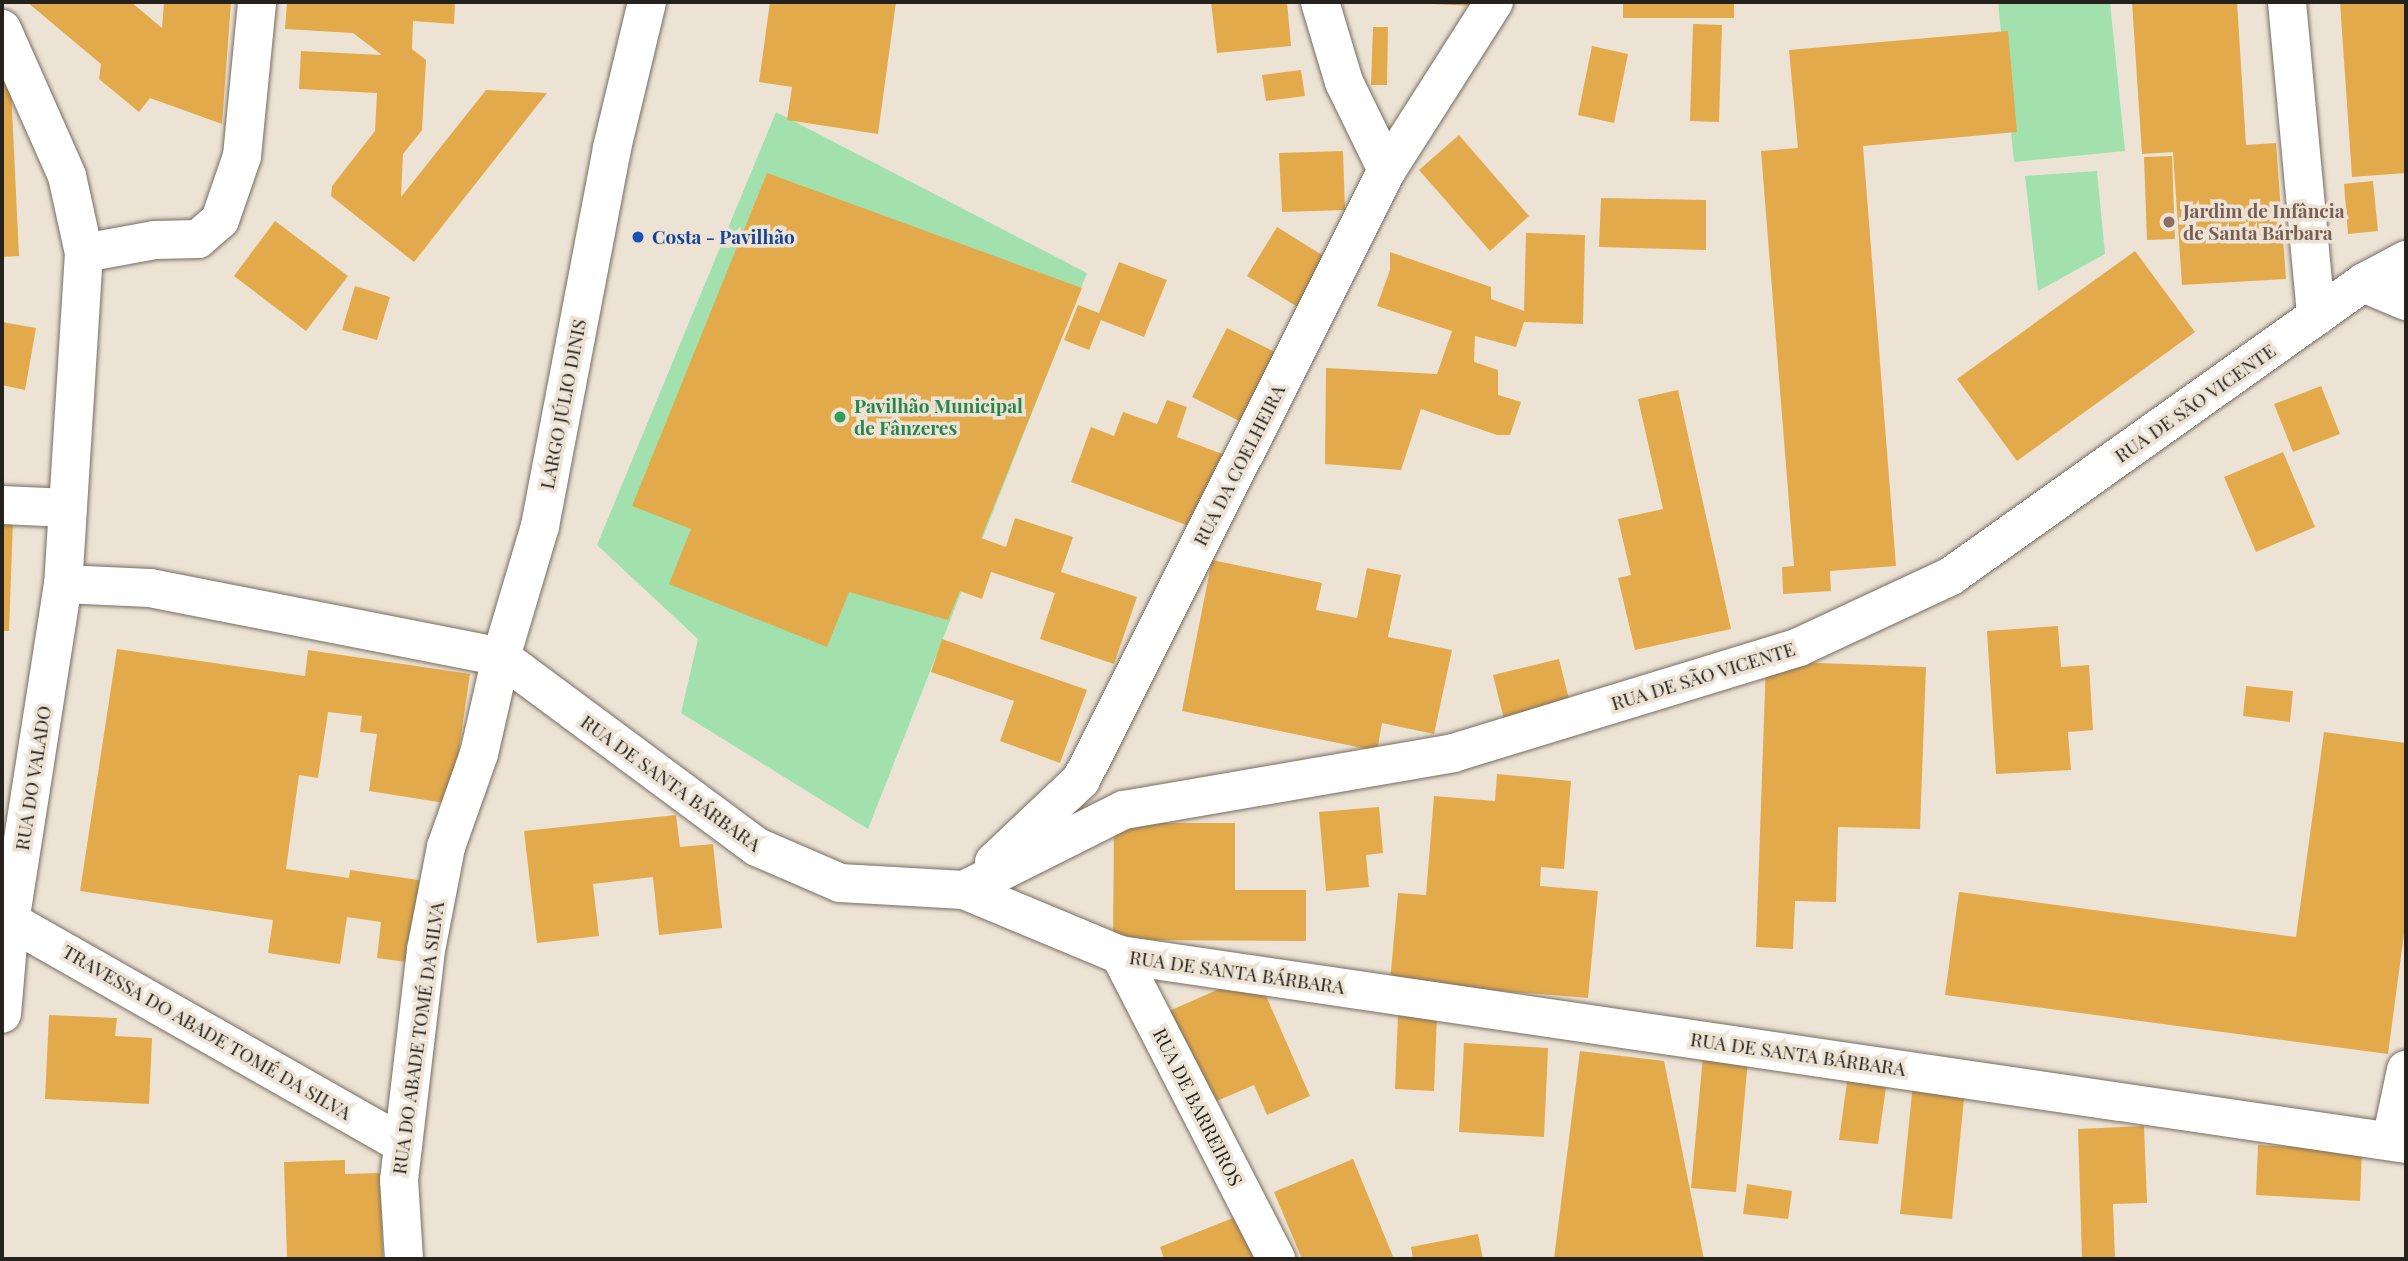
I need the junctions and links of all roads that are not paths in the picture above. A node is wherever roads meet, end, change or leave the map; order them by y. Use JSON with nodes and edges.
{"nodes":[{"id":1,"x":257,"y":2,"type":"edge"},
{"id":2,"x":647,"y":2,"type":"edge"},
{"id":3,"x":1320,"y":2,"type":"edge"},
{"id":4,"x":1494,"y":2,"type":"edge"},
{"id":5,"x":2287,"y":2,"type":"edge"},
{"id":6,"x":2,"y":30,"type":"edge"},
{"id":7,"x":1387,"y":170,"type":"junction"},
{"id":8,"x":84,"y":253,"type":"junction"},
{"id":9,"x":2406,"y":260,"type":"edge"},
{"id":10,"x":2363,"y":283,"type":"junction"},
{"id":11,"x":2406,"y":301,"type":"edge"},
{"id":12,"x":2316,"y":317,"type":"junction"},
{"id":13,"x":2,"y":505,"type":"edge"},
{"id":14,"x":68,"y":508,"type":"junction"},
{"id":15,"x":63,"y":584,"type":"junction"},
{"id":16,"x":501,"y":657,"type":"junction"},
{"id":17,"x":964,"y":890,"type":"junction"},
{"id":18,"x":6,"y":920,"type":"edge"},
{"id":19,"x":1120,"y":955,"type":"junction"},
{"id":20,"x":2,"y":1014,"type":"edge"},
{"id":21,"x":2406,"y":1070,"type":"edge"},
{"id":22,"x":2398,"y":1143,"type":"edge"},
{"id":23,"x":403,"y":1144,"type":"junction"},
{"id":24,"x":404,"y":1259,"type":"edge"},
{"id":25,"x":1276,"y":1259,"type":"edge"}],
"edges":[{"from":1,"to":8,"type":"street"},
{"from":2,"to":16,"type":"street","name":"LARGO JÚLIO DINIS"},
{"from":3,"to":7,"type":"street"},
{"from":4,"to":7,"type":"street","name":"RUA DA COELHEIRA"},
{"from":5,"to":12,"type":"street"},
{"from":6,"to":8,"type":"street"},
{"from":7,"to":17,"type":"street","name":"RUA DA COELHEIRA"},
{"from":8,"to":14,"type":"street"},
{"from":9,"to":10,"type":"street","name":"RUA DE SÃO VICENTE"},
{"from":10,"to":11,"type":"street"},
{"from":10,"to":12,"type":"street","name":"RUA DE SÃO VICENTE"},
{"from":12,"to":17,"type":"street","name":"RUA DE SÃO VICENTE"},
{"from":13,"to":14,"type":"street"},
{"from":14,"to":15,"type":"street"},
{"from":15,"to":16,"type":"street","name":"RUA DE SANTA BÁRBARA"},
{"from":15,"to":18,"type":"street","name":"RUA DO VALADO"},
{"from":16,"to":17,"type":"street","name":"RUA DE SANTA BÁRBARA"},
{"from":16,"to":23,"type":"street","name":"RUA DO ABADE TOMÉ DA SILVA"},
{"from":17,"to":19,"type":"street","name":"RUA DE SANTA BÁRBARA"},
{"from":18,"to":20,"type":"street","name":"RUA DO VALADO"},
{"from":18,"to":23,"type":"street","name":"TRAVESSA DO ABADE TOMÉ DA SILVA"},
{"from":19,"to":22,"type":"street","name":"RUA DE SANTA BÁRBARA"},
{"from":19,"to":25,"type":"street","name":"RUA DE BARREIROS"},
{"from":21,"to":22,"type":"street"},
{"from":23,"to":24,"type":"street","name":"RUA DO ABADE TOMÉ DA SILVA"}]}
